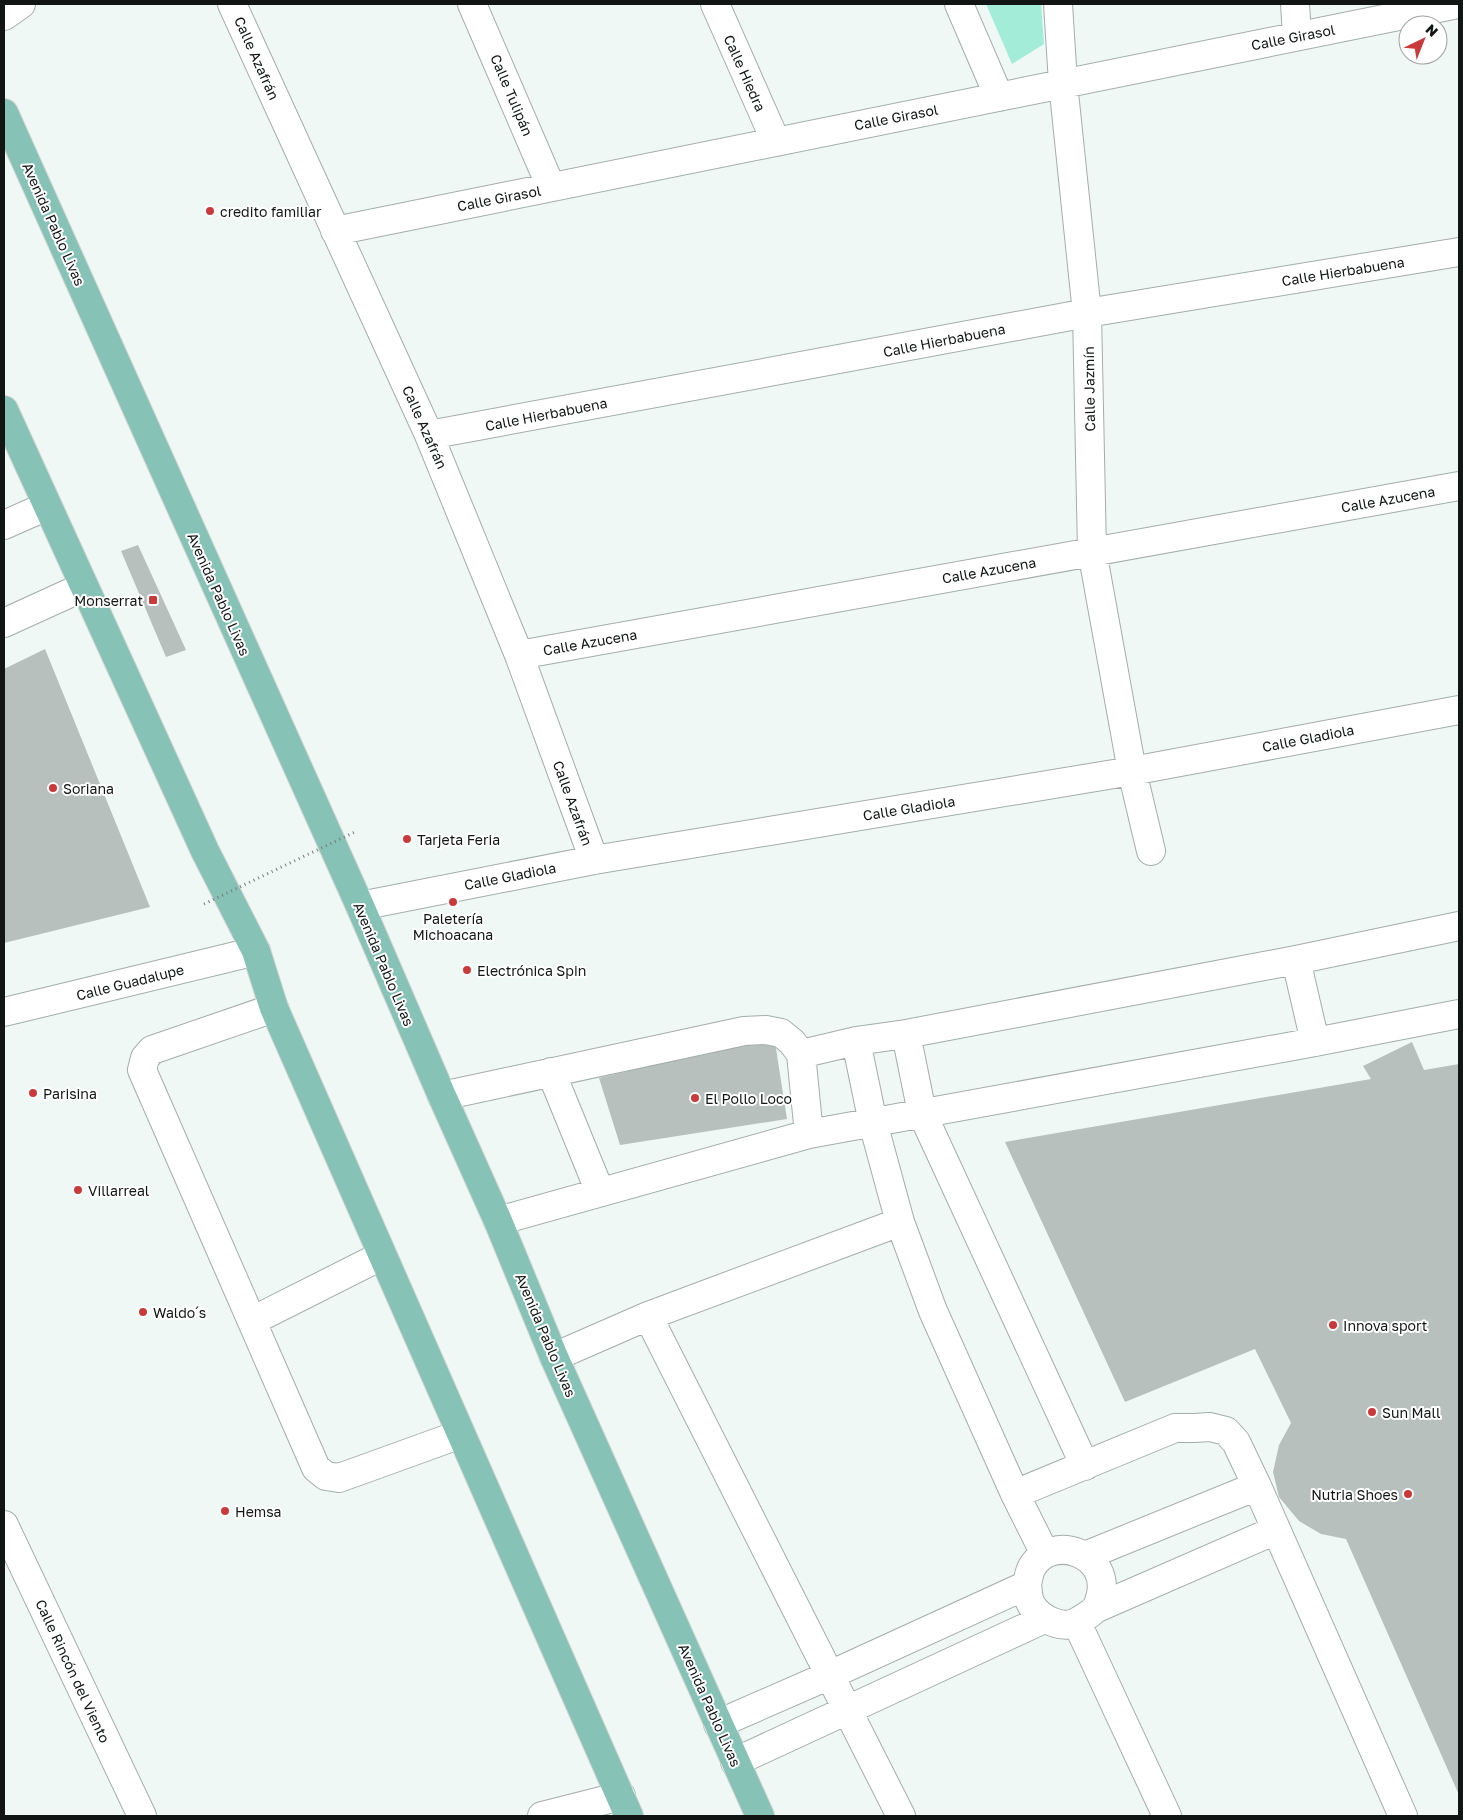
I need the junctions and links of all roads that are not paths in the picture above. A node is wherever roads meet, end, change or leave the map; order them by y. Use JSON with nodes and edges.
{"nodes":[{"id":1,"x":21,"y":4,"type":"edge"},
{"id":2,"x":232,"y":4,"type":"edge"},
{"id":3,"x":472,"y":4,"type":"edge"},
{"id":4,"x":715,"y":4,"type":"edge"},
{"id":5,"x":959,"y":4,"type":"edge"},
{"id":6,"x":1058,"y":4,"type":"edge"},
{"id":7,"x":1295,"y":4,"type":"edge"},
{"id":8,"x":1458,"y":4,"type":"edge"},
{"id":9,"x":4,"y":16,"type":"edge"},
{"id":10,"x":1297,"y":36,"type":"junction"},
{"id":11,"x":1064,"y":83,"type":"junction"},
{"id":12,"x":999,"y":97,"type":"junction"},
{"id":13,"x":4,"y":113,"type":"edge"},
{"id":14,"x":776,"y":142,"type":"junction"},
{"id":15,"x":551,"y":187,"type":"junction"},
{"id":16,"x":335,"y":231,"type":"junction"},
{"id":17,"x":1459,"y":252,"type":"edge"},
{"id":18,"x":1087,"y":313,"type":"junction"},
{"id":19,"x":4,"y":410,"type":"edge"},
{"id":20,"x":430,"y":435,"type":"junction"},
{"id":21,"x":1459,"y":486,"type":"edge"},
{"id":22,"x":47,"y":506,"type":"junction"},
{"id":23,"x":4,"y":525,"type":"edge"},
{"id":24,"x":1092,"y":552,"type":"junction"},
{"id":25,"x":83,"y":586,"type":"junction"},
{"id":26,"x":4,"y":623,"type":"edge"},
{"id":27,"x":519,"y":655,"type":"junction"},
{"id":28,"x":1459,"y":710,"type":"edge"},
{"id":29,"x":1132,"y":771,"type":"junction"},
{"id":30,"x":1151,"y":851,"type":"dead end"},
{"id":31,"x":594,"y":860,"type":"junction"},
{"id":32,"x":360,"y":906,"type":"junction"},
{"id":33,"x":1459,"y":926,"type":"edge"},
{"id":34,"x":256,"y":951,"type":"junction"},
{"id":35,"x":1296,"y":960,"type":"junction"},
{"id":36,"x":274,"y":1008,"type":"junction"},
{"id":37,"x":4,"y":1012,"type":"edge"},
{"id":38,"x":1459,"y":1014,"type":"edge"},
{"id":39,"x":906,"y":1034,"type":"junction"},
{"id":40,"x":856,"y":1040,"type":"junction"},
{"id":41,"x":1315,"y":1042,"type":"junction"},
{"id":42,"x":800,"y":1054,"type":"junction"},
{"id":43,"x":551,"y":1072,"type":"junction"},
{"id":44,"x":442,"y":1096,"type":"junction"},
{"id":45,"x":922,"y":1113,"type":"junction"},
{"id":46,"x":874,"y":1123,"type":"junction"},
{"id":47,"x":808,"y":1134,"type":"junction"},
{"id":48,"x":600,"y":1192,"type":"junction"},
{"id":49,"x":498,"y":1221,"type":"junction"},
{"id":50,"x":900,"y":1222,"type":"junction"},
{"id":51,"x":381,"y":1256,"type":"junction"},
{"id":52,"x":648,"y":1316,"type":"junction"},
{"id":53,"x":252,"y":1321,"type":"junction"},
{"id":54,"x":554,"y":1357,"type":"junction"},
{"id":55,"x":461,"y":1434,"type":"junction"},
{"id":56,"x":1085,"y":1466,"type":"junction"},
{"id":57,"x":1256,"y":1486,"type":"junction"},
{"id":58,"x":1015,"y":1494,"type":"junction"},
{"id":59,"x":4,"y":1525,"type":"edge"},
{"id":60,"x":1276,"y":1530,"type":"junction"},
{"id":61,"x":1045,"y":1554,"type":"junction"},
{"id":62,"x":1085,"y":1556,"type":"junction"},
{"id":63,"x":1027,"y":1585,"type":"junction"},
{"id":64,"x":1087,"y":1615,"type":"junction"},
{"id":65,"x":1044,"y":1619,"type":"junction"},
{"id":66,"x":830,"y":1676,"type":"junction"},
{"id":67,"x":847,"y":1709,"type":"junction"},
{"id":68,"x":718,"y":1724,"type":"junction"},
{"id":69,"x":735,"y":1762,"type":"junction"},
{"id":70,"x":625,"y":1806,"type":"edge"},
{"id":71,"x":142,"y":1816,"type":"edge"},
{"id":72,"x":542,"y":1816,"type":"edge"},
{"id":73,"x":760,"y":1816,"type":"edge"},
{"id":74,"x":901,"y":1816,"type":"edge"},
{"id":75,"x":1167,"y":1816,"type":"edge"},
{"id":76,"x":1403,"y":1816,"type":"edge"}],
"edges":[{"from":1,"to":9,"type":"street"},
{"from":2,"to":16,"type":"street","name":"Calle Azafrán"},
{"from":3,"to":15,"type":"street","name":"Calle Tulipán"},
{"from":4,"to":14,"type":"street","name":"Calle Hiedra"},
{"from":5,"to":12,"type":"street"},
{"from":6,"to":11,"type":"street","name":"Calle Jazmín"},
{"from":7,"to":10,"type":"street"},
{"from":8,"to":10,"type":"street","name":"Calle Girasol"},
{"from":10,"to":11,"type":"street","name":"Calle Girasol"},
{"from":11,"to":12,"type":"street","name":"Calle Girasol"},
{"from":11,"to":18,"type":"street","name":"Calle Jazmín"},
{"from":12,"to":14,"type":"street","name":"Calle Girasol"},
{"from":13,"to":32,"type":"main road","name":"Avenida Pablo Livas"},
{"from":14,"to":15,"type":"street","name":"Calle Girasol"},
{"from":15,"to":16,"type":"street","name":"Calle Girasol"},
{"from":16,"to":20,"type":"street","name":"Calle Azafrán"},
{"from":17,"to":18,"type":"street","name":"Calle Hierbabuena"},
{"from":18,"to":20,"type":"street","name":"Calle Hierbabuena"},
{"from":18,"to":24,"type":"street","name":"Calle Jazmín"},
{"from":19,"to":22,"type":"main road"},
{"from":20,"to":27,"type":"street","name":"Calle Azafrán"},
{"from":21,"to":24,"type":"street","name":"Calle Azucena"},
{"from":22,"to":23,"type":"street"},
{"from":22,"to":25,"type":"main road"},
{"from":24,"to":27,"type":"street","name":"Calle Azucena"},
{"from":24,"to":29,"type":"street","name":"Calle Jazmín"},
{"from":25,"to":26,"type":"street"},
{"from":25,"to":34,"type":"main road"},
{"from":27,"to":31,"type":"street","name":"Calle Azafrán"},
{"from":28,"to":29,"type":"street","name":"Calle Gladiola"},
{"from":29,"to":30,"type":"street","name":"Calle Jazmín"},
{"from":29,"to":31,"type":"street","name":"Calle Gladiola"},
{"from":31,"to":32,"type":"street","name":"Calle Gladiola"},
{"from":32,"to":44,"type":"main road","name":"Avenida Pablo Livas"},
{"from":33,"to":35,"type":"street"},
{"from":34,"to":36,"type":"main road"},
{"from":34,"to":37,"type":"street","name":"Calle Guadalupe"},
{"from":35,"to":39,"type":"street"},
{"from":35,"to":41,"type":"street"},
{"from":36,"to":51,"type":"main road"},
{"from":36,"to":53,"type":"street"},
{"from":38,"to":41,"type":"street"},
{"from":39,"to":40,"type":"street"},
{"from":39,"to":45,"type":"street"},
{"from":40,"to":42,"type":"street"},
{"from":40,"to":46,"type":"street"},
{"from":41,"to":45,"type":"street"},
{"from":42,"to":43,"type":"street"},
{"from":42,"to":47,"type":"street"},
{"from":43,"to":44,"type":"street"},
{"from":43,"to":48,"type":"street"},
{"from":44,"to":49,"type":"main road","name":"Avenida Pablo Livas"},
{"from":45,"to":46,"type":"street"},
{"from":45,"to":56,"type":"street"},
{"from":46,"to":47,"type":"street"},
{"from":46,"to":50,"type":"street"},
{"from":47,"to":48,"type":"street"},
{"from":48,"to":49,"type":"street"},
{"from":49,"to":54,"type":"main road","name":"Avenida Pablo Livas"},
{"from":50,"to":52,"type":"street"},
{"from":50,"to":58,"type":"street"},
{"from":51,"to":53,"type":"street"},
{"from":51,"to":55,"type":"main road"},
{"from":52,"to":54,"type":"street"},
{"from":52,"to":66,"type":"street"},
{"from":53,"to":55,"type":"street"},
{"from":54,"to":68,"type":"main road","name":"Avenida Pablo Livas"},
{"from":55,"to":70,"type":"main road"},
{"from":56,"to":57,"type":"street"},
{"from":56,"to":58,"type":"street"},
{"from":57,"to":60,"type":"street"},
{"from":57,"to":62,"type":"street"},
{"from":58,"to":61,"type":"street"},
{"from":59,"to":71,"type":"street","name":"Calle Rincón del Viento"},
{"from":60,"to":64,"type":"street"},
{"from":60,"to":76,"type":"street"},
{"from":61,"to":62,"type":"street"},
{"from":61,"to":63,"type":"street"},
{"from":62,"to":64,"type":"street"},
{"from":63,"to":65,"type":"street"},
{"from":63,"to":66,"type":"street"},
{"from":64,"to":65,"type":"street"},
{"from":64,"to":75,"type":"street"},
{"from":65,"to":67,"type":"street"},
{"from":66,"to":67,"type":"street"},
{"from":66,"to":68,"type":"street"},
{"from":67,"to":69,"type":"street"},
{"from":67,"to":74,"type":"street"},
{"from":68,"to":69,"type":"main road","name":"Avenida Pablo Livas"},
{"from":69,"to":73,"type":"main road","name":"Avenida Pablo Livas"},
{"from":70,"to":72,"type":"street"}]}
